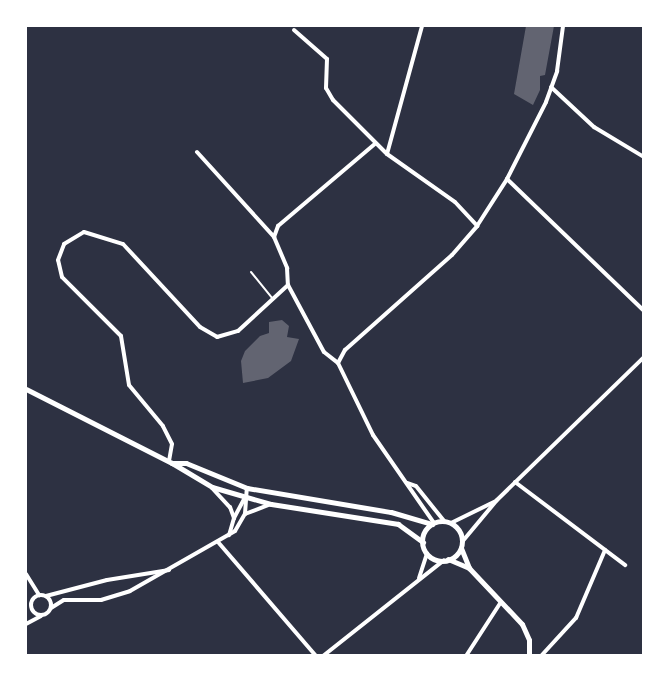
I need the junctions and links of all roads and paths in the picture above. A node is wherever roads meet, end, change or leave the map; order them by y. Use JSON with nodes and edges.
{"nodes":[{"id":1,"x":422,"y":26,"type":"edge"},
{"id":2,"x":562,"y":26,"type":"edge"},
{"id":3,"x":294,"y":30,"type":"dead end"},
{"id":4,"x":551,"y":87,"type":"junction"},
{"id":5,"x":376,"y":143,"type":"junction"},
{"id":6,"x":197,"y":152,"type":"dead end"},
{"id":7,"x":387,"y":154,"type":"junction"},
{"id":8,"x":644,"y":157,"type":"edge"},
{"id":9,"x":507,"y":180,"type":"junction"},
{"id":10,"x":477,"y":226,"type":"junction"},
{"id":11,"x":274,"y":237,"type":"junction"},
{"id":12,"x":251,"y":272,"type":"dead end"},
{"id":13,"x":288,"y":285,"type":"junction"},
{"id":14,"x":273,"y":298,"type":"junction"},
{"id":15,"x":644,"y":312,"type":"edge"},
{"id":16,"x":644,"y":357,"type":"edge"},
{"id":17,"x":338,"y":363,"type":"junction"},
{"id":18,"x":26,"y":389,"type":"edge"},
{"id":19,"x":171,"y":462,"type":"junction"},
{"id":20,"x":407,"y":482,"type":"junction"},
{"id":21,"x":516,"y":482,"type":"junction"},
{"id":22,"x":212,"y":487,"type":"junction"},
{"id":23,"x":247,"y":488,"type":"junction"},
{"id":24,"x":245,"y":498,"type":"junction"},
{"id":25,"x":497,"y":500,"type":"junction"},
{"id":26,"x":271,"y":504,"type":"junction"},
{"id":27,"x":245,"y":514,"type":"junction"},
{"id":28,"x":234,"y":518,"type":"junction"},
{"id":29,"x":444,"y":521,"type":"junction"},
{"id":30,"x":451,"y":523,"type":"junction"},
{"id":31,"x":433,"y":524,"type":"junction"},
{"id":32,"x":229,"y":534,"type":"junction"},
{"id":33,"x":218,"y":542,"type":"junction"},
{"id":34,"x":423,"y":542,"type":"junction"},
{"id":35,"x":462,"y":545,"type":"junction"},
{"id":36,"x":605,"y":550,"type":"junction"},
{"id":37,"x":427,"y":553,"type":"junction"},
{"id":38,"x":446,"y":560,"type":"junction"},
{"id":39,"x":625,"y":565,"type":"dead end"},
{"id":40,"x":469,"y":568,"type":"junction"},
{"id":41,"x":173,"y":569,"type":"junction"},
{"id":42,"x":26,"y":574,"type":"edge"},
{"id":43,"x":418,"y":579,"type":"junction"},
{"id":44,"x":39,"y":595,"type":"junction"},
{"id":45,"x":46,"y":596,"type":"junction"},
{"id":46,"x":501,"y":601,"type":"junction"},
{"id":47,"x":31,"y":602,"type":"junction"},
{"id":48,"x":26,"y":606,"type":"edge"},
{"id":49,"x":51,"y":608,"type":"junction"},
{"id":50,"x":41,"y":615,"type":"junction"},
{"id":51,"x":26,"y":624,"type":"edge"},
{"id":52,"x":316,"y":656,"type":"edge"},
{"id":53,"x":323,"y":656,"type":"edge"},
{"id":54,"x":466,"y":656,"type":"edge"},
{"id":55,"x":529,"y":656,"type":"edge"},
{"id":56,"x":541,"y":656,"type":"edge"}],
"edges":[{"from":1,"to":7,"type":"street"},
{"from":2,"to":4,"type":"street"},
{"from":3,"to":5,"type":"street"},
{"from":4,"to":8,"type":"street"},
{"from":4,"to":9,"type":"street"},
{"from":5,"to":7,"type":"street"},
{"from":5,"to":11,"type":"street"},
{"from":6,"to":11,"type":"street"},
{"from":7,"to":10,"type":"street"},
{"from":9,"to":10,"type":"street"},
{"from":9,"to":15,"type":"street"},
{"from":10,"to":17,"type":"street"},
{"from":11,"to":13,"type":"street"},
{"from":12,"to":14,"type":"lane"},
{"from":13,"to":14,"type":"street"},
{"from":13,"to":17,"type":"street"},
{"from":14,"to":19,"type":"street"},
{"from":16,"to":21,"type":"street"},
{"from":17,"to":20,"type":"street"},
{"from":18,"to":19,"type":"street"},
{"from":19,"to":22,"type":"street"},
{"from":19,"to":23,"type":"street"},
{"from":20,"to":29,"type":"street"},
{"from":20,"to":31,"type":"street"},
{"from":21,"to":25,"type":"street"},
{"from":21,"to":36,"type":"street"},
{"from":22,"to":24,"type":"street"},
{"from":22,"to":28,"type":"street"},
{"from":23,"to":24,"type":"street"},
{"from":23,"to":31,"type":"street"},
{"from":24,"to":26,"type":"street"},
{"from":24,"to":27,"type":"street"},
{"from":24,"to":28,"type":"street"},
{"from":25,"to":30,"type":"street"},
{"from":25,"to":35,"type":"street"},
{"from":26,"to":27,"type":"street"},
{"from":26,"to":34,"type":"street"},
{"from":27,"to":32,"type":"street"},
{"from":28,"to":32,"type":"street"},
{"from":29,"to":30,"type":"street"},
{"from":29,"to":31,"type":"street"},
{"from":30,"to":35,"type":"street"},
{"from":31,"to":34,"type":"street"},
{"from":32,"to":33,"type":"street"},
{"from":33,"to":41,"type":"street"},
{"from":33,"to":52,"type":"street"},
{"from":34,"to":37,"type":"street"},
{"from":35,"to":38,"type":"street"},
{"from":35,"to":40,"type":"street"},
{"from":36,"to":39,"type":"street"},
{"from":36,"to":56,"type":"street"},
{"from":37,"to":38,"type":"street"},
{"from":37,"to":43,"type":"street"},
{"from":38,"to":40,"type":"street"},
{"from":38,"to":43,"type":"street"},
{"from":40,"to":46,"type":"street"},
{"from":41,"to":45,"type":"street"},
{"from":41,"to":49,"type":"street"},
{"from":42,"to":44,"type":"street"},
{"from":43,"to":53,"type":"street"},
{"from":44,"to":45,"type":"street"},
{"from":44,"to":47,"type":"street"},
{"from":45,"to":49,"type":"street"},
{"from":46,"to":54,"type":"street"},
{"from":46,"to":55,"type":"street"},
{"from":47,"to":48,"type":"street"},
{"from":47,"to":50,"type":"street"},
{"from":49,"to":50,"type":"street"},
{"from":50,"to":51,"type":"street"}]}
